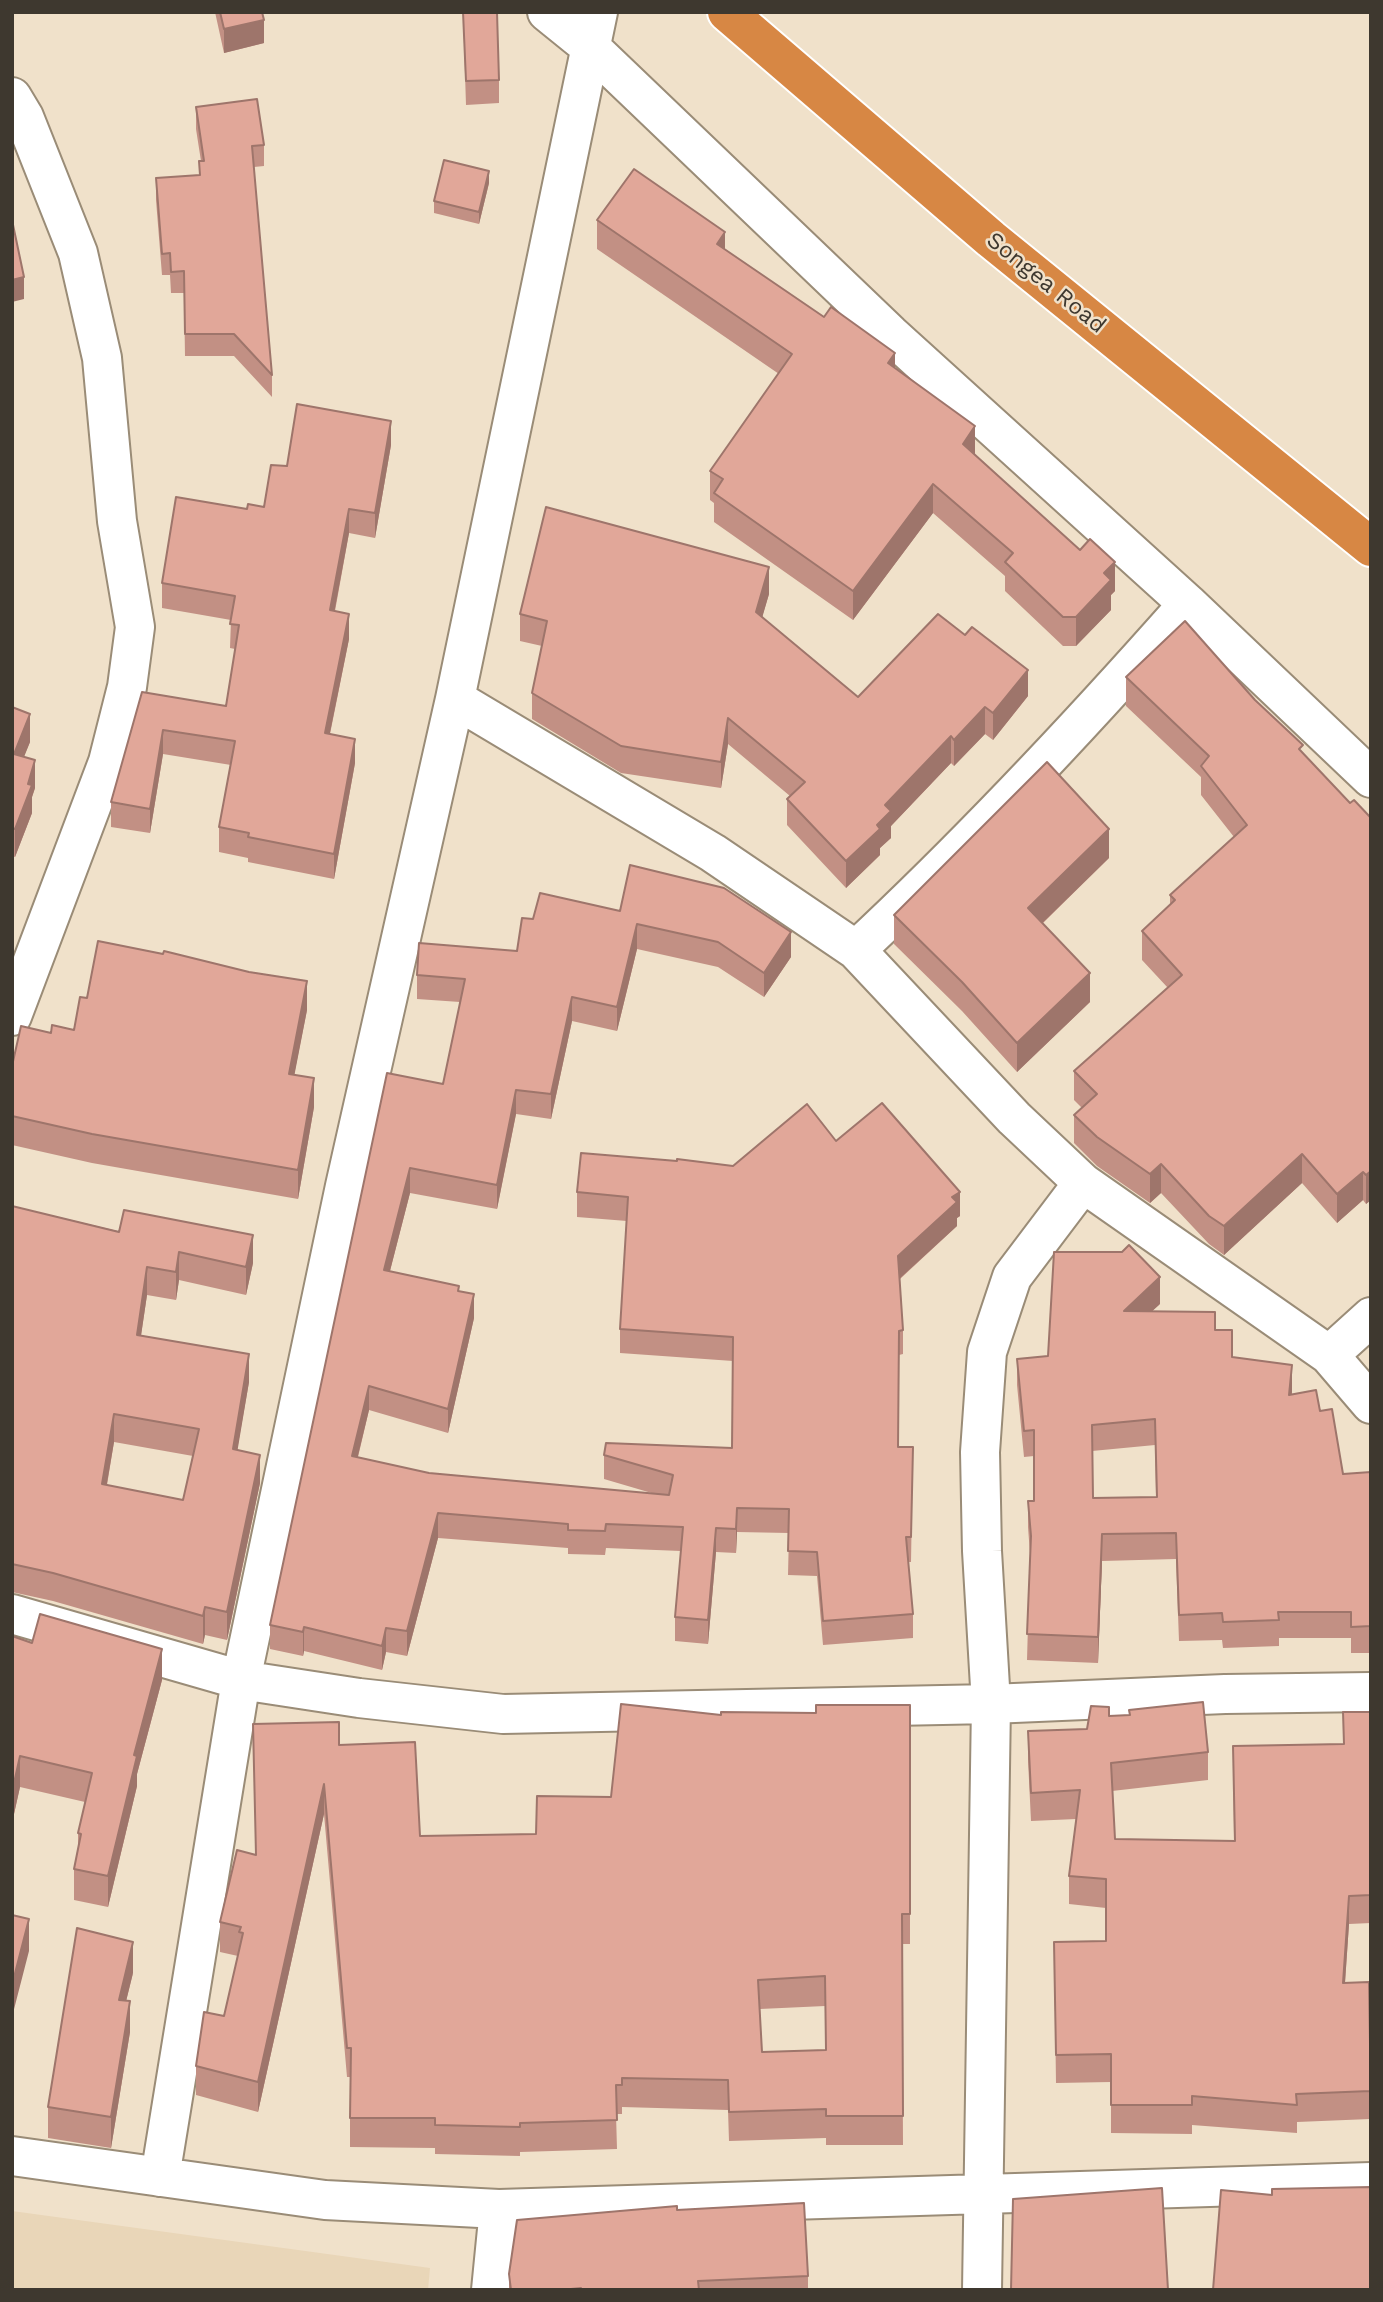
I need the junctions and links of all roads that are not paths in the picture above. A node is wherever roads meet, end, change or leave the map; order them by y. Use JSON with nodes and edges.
{"nodes":[{"id":1,"x":547,"y":12,"type":"edge"},
{"id":2,"x":727,"y":12,"type":"edge"},
{"id":3,"x":594,"y":29,"type":"edge"},
{"id":4,"x":12,"y":97,"type":"edge"},
{"id":5,"x":1371,"y":547,"type":"edge"},
{"id":6,"x":1188,"y":604,"type":"junction"},
{"id":7,"x":455,"y":699,"type":"junction"},
{"id":8,"x":1371,"y":778,"type":"edge"},
{"id":9,"x":856,"y":950,"type":"junction"},
{"id":10,"x":12,"y":1016,"type":"edge"},
{"id":11,"x":1083,"y":1183,"type":"junction"},
{"id":12,"x":1371,"y":1317,"type":"edge"},
{"id":13,"x":1329,"y":1355,"type":"junction"},
{"id":14,"x":1371,"y":1404,"type":"edge"},
{"id":15,"x":12,"y":1614,"type":"edge"},
{"id":16,"x":241,"y":1680,"type":"junction"},
{"id":17,"x":1371,"y":1692,"type":"edge"},
{"id":18,"x":991,"y":1704,"type":"junction"},
{"id":19,"x":12,"y":2156,"type":"edge"},
{"id":20,"x":160,"y":2177,"type":"junction"},
{"id":21,"x":1371,"y":2182,"type":"edge"},
{"id":22,"x":982,"y":2192,"type":"junction"},
{"id":23,"x":499,"y":2209,"type":"junction"},
{"id":24,"x":491,"y":2290,"type":"edge"},
{"id":25,"x":982,"y":2290,"type":"edge"}],
"edges":[{"from":1,"to":3,"type":"street"},
{"from":2,"to":5,"type":"highway","name":"Songea Road"},
{"from":3,"to":6,"type":"street"},
{"from":3,"to":7,"type":"street"},
{"from":4,"to":10,"type":"street"},
{"from":6,"to":8,"type":"street"},
{"from":6,"to":9,"type":"street"},
{"from":7,"to":9,"type":"street"},
{"from":7,"to":16,"type":"street"},
{"from":9,"to":11,"type":"street"},
{"from":11,"to":13,"type":"street"},
{"from":11,"to":18,"type":"street"},
{"from":12,"to":13,"type":"street"},
{"from":13,"to":14,"type":"street"},
{"from":15,"to":16,"type":"street"},
{"from":16,"to":18,"type":"street"},
{"from":16,"to":20,"type":"street"},
{"from":17,"to":18,"type":"street"},
{"from":18,"to":22,"type":"street"},
{"from":19,"to":20,"type":"street"},
{"from":20,"to":23,"type":"street"},
{"from":21,"to":22,"type":"street"},
{"from":22,"to":23,"type":"street"},
{"from":22,"to":25,"type":"street"},
{"from":23,"to":24,"type":"street"}]}
